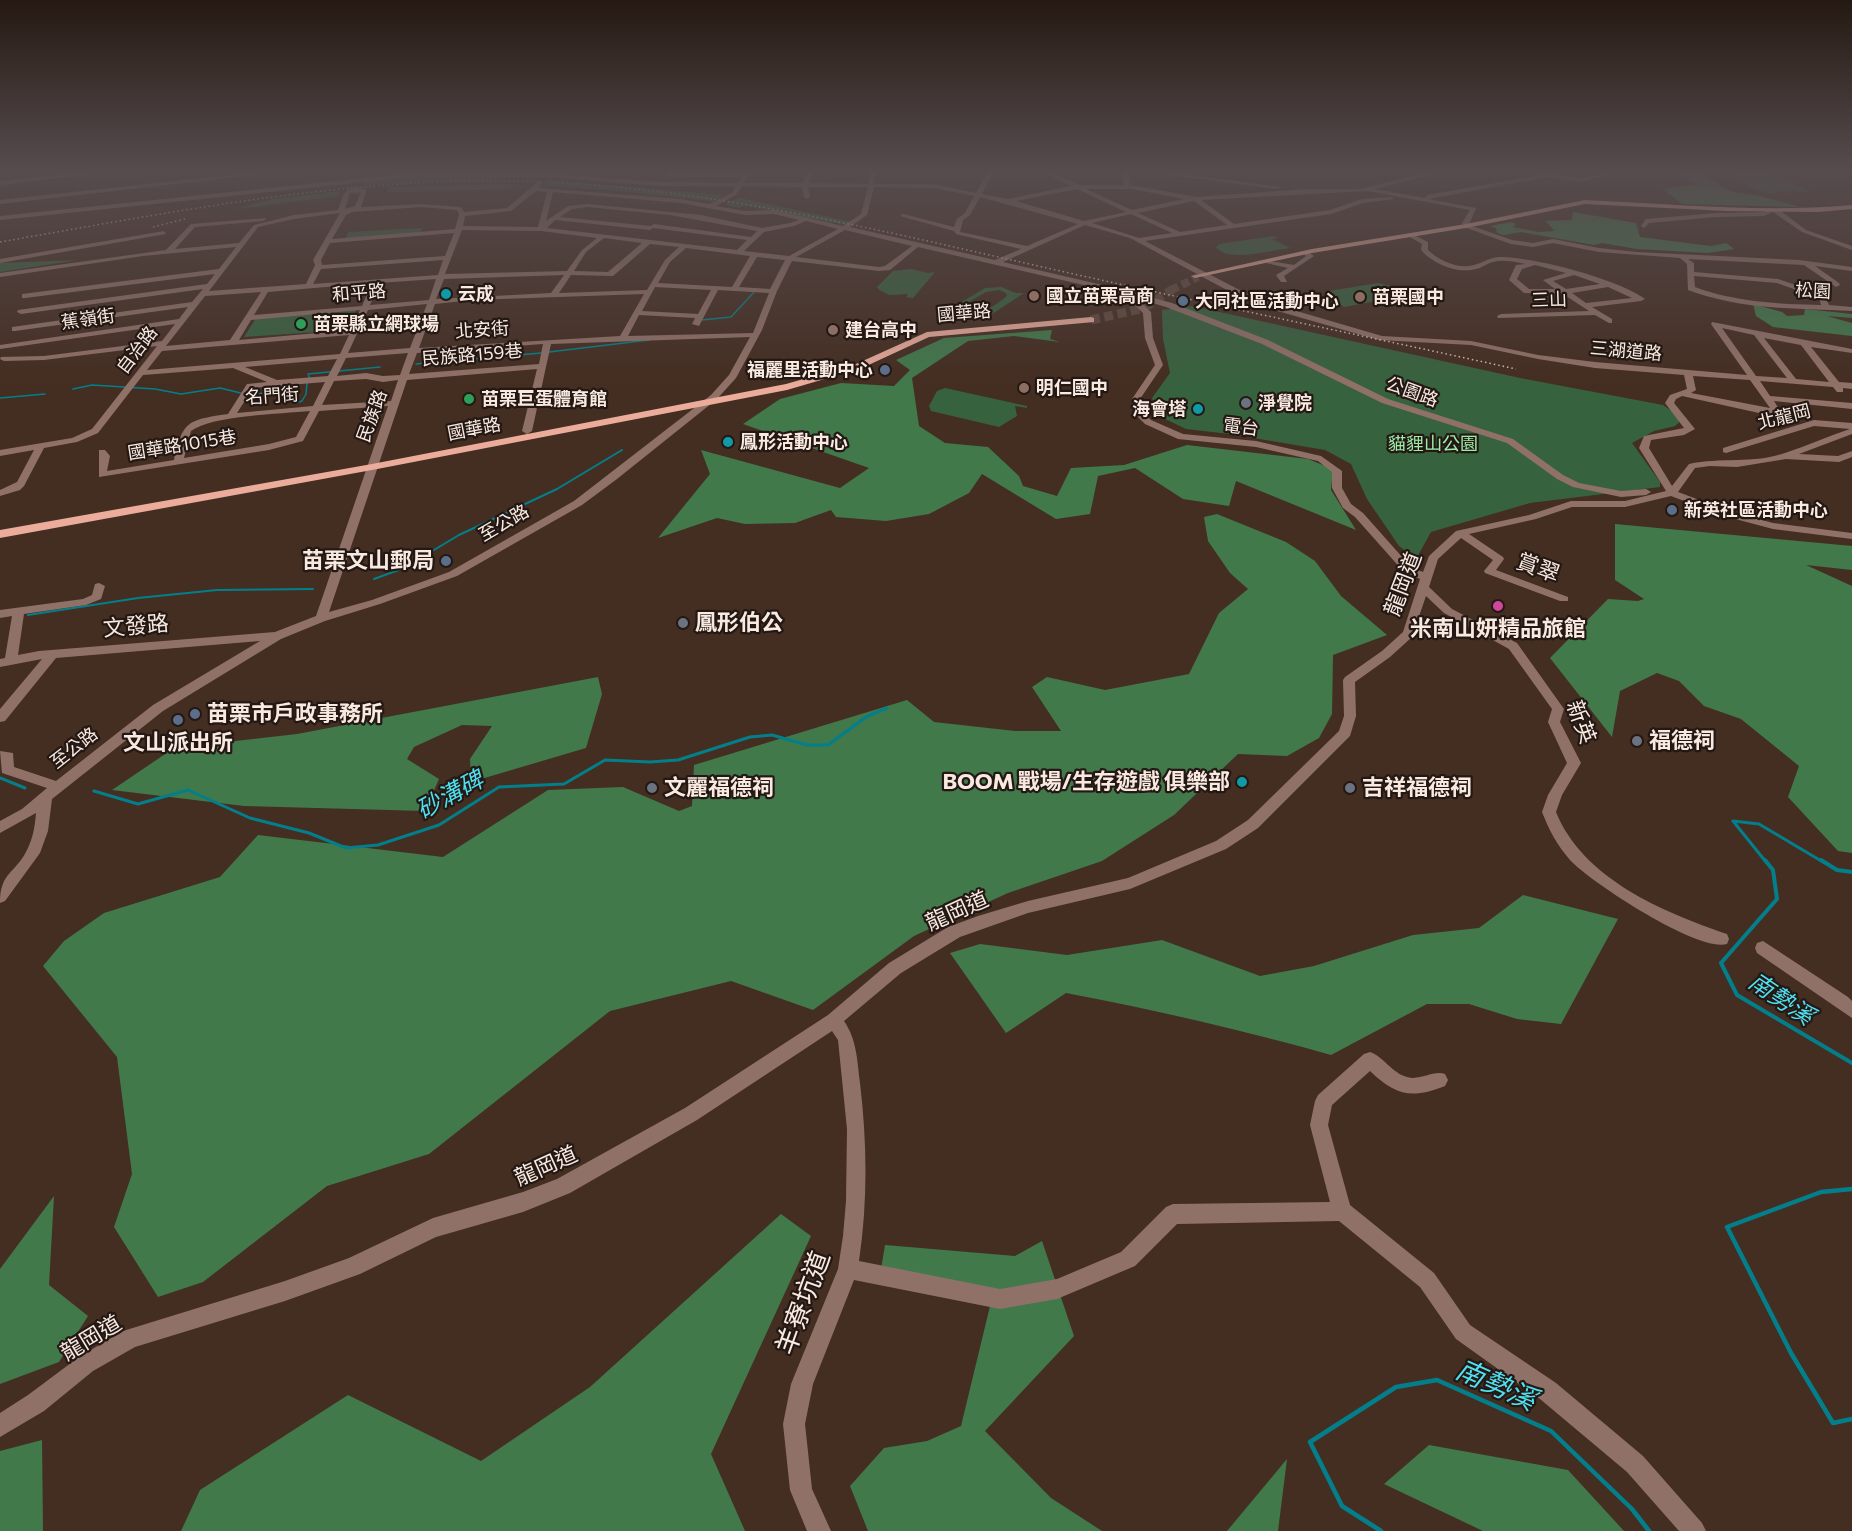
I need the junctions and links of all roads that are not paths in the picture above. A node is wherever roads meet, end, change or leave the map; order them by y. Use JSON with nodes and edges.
{"nodes":[{"id":1,"x":108,"y":242,"type":"edge"},
{"id":2,"x":125,"y":242,"type":"edge"},
{"id":3,"x":155,"y":242,"type":"edge"},
{"id":4,"x":177,"y":242,"type":"edge"},
{"id":5,"x":242,"y":242,"type":"edge"},
{"id":6,"x":326,"y":242,"type":"edge"},
{"id":7,"x":454,"y":242,"type":"edge"},
{"id":8,"x":595,"y":242,"type":"edge"},
{"id":9,"x":647,"y":242,"type":"edge"},
{"id":10,"x":662,"y":242,"type":"edge"},
{"id":11,"x":750,"y":242,"type":"edge"},
{"id":12,"x":818,"y":242,"type":"edge"},
{"id":13,"x":911,"y":242,"type":"edge"},
{"id":14,"x":941,"y":242,"type":"edge"},
{"id":15,"x":999,"y":242,"type":"edge"},
{"id":16,"x":1039,"y":242,"type":"edge"},
{"id":17,"x":1144,"y":242,"type":"edge"},
{"id":18,"x":1376,"y":242,"type":"edge"},
{"id":19,"x":1425,"y":242,"type":"edge"},
{"id":20,"x":1514,"y":242,"type":"edge"},
{"id":21,"x":1546,"y":242,"type":"edge"},
{"id":22,"x":1560,"y":242,"type":"edge"},
{"id":23,"x":1828,"y":242,"type":"edge"},
{"id":24,"x":105,"y":243,"type":"junction"},
{"id":25,"x":918,"y":244,"type":"junction"},
{"id":26,"x":686,"y":245,"type":"junction"},
{"id":27,"x":239,"y":246,"type":"junction"},
{"id":28,"x":1026,"y":248,"type":"junction"},
{"id":29,"x":1852,"y":248,"type":"edge"},
{"id":30,"x":168,"y":252,"type":"junction"},
{"id":31,"x":739,"y":252,"type":"junction"},
{"id":32,"x":143,"y":254,"type":"junction"},
{"id":33,"x":755,"y":254,"type":"junction"},
{"id":34,"x":1309,"y":254,"type":"junction"},
{"id":35,"x":448,"y":258,"type":"junction"},
{"id":36,"x":790,"y":258,"type":"junction"},
{"id":37,"x":1007,"y":258,"type":"junction"},
{"id":38,"x":1683,"y":258,"type":"junction"},
{"id":39,"x":108,"y":259,"type":"junction"},
{"id":40,"x":1501,"y":259,"type":"junction"},
{"id":41,"x":0,"y":261,"type":"edge"},
{"id":42,"x":87,"y":261,"type":"junction"},
{"id":43,"x":404,"y":261,"type":"junction"},
{"id":44,"x":997,"y":262,"type":"junction"},
{"id":45,"x":1270,"y":263,"type":"junction"},
{"id":46,"x":1805,"y":263,"type":"junction"},
{"id":47,"x":1542,"y":264,"type":"junction"},
{"id":48,"x":369,"y":266,"type":"junction"},
{"id":49,"x":318,"y":267,"type":"junction"},
{"id":50,"x":1295,"y":267,"type":"junction"},
{"id":51,"x":1841,"y":267,"type":"junction"},
{"id":52,"x":386,"y":268,"type":"dead end"},
{"id":53,"x":1559,"y":268,"type":"junction"},
{"id":54,"x":1852,"y":269,"type":"edge"},
{"id":55,"x":31,"y":270,"type":"junction"},
{"id":56,"x":351,"y":270,"type":"dead end"},
{"id":57,"x":219,"y":271,"type":"junction"},
{"id":58,"x":400,"y":271,"type":"dead end"},
{"id":59,"x":1497,"y":271,"type":"dead end"},
{"id":60,"x":1690,"y":271,"type":"junction"},
{"id":61,"x":569,"y":272,"type":"junction"},
{"id":62,"x":1773,"y":272,"type":"dead end"},
{"id":63,"x":1574,"y":273,"type":"junction"},
{"id":64,"x":1532,"y":274,"type":"dead end"},
{"id":65,"x":0,"y":275,"type":"edge"},
{"id":66,"x":442,"y":275,"type":"junction"},
{"id":67,"x":1201,"y":275,"type":"junction"},
{"id":68,"x":1723,"y":276,"type":"junction"},
{"id":69,"x":1852,"y":276,"type":"edge"},
{"id":70,"x":1284,"y":280,"type":"dead end"},
{"id":71,"x":1591,"y":280,"type":"junction"},
{"id":72,"x":375,"y":283,"type":"junction"},
{"id":73,"x":309,"y":285,"type":"junction"},
{"id":74,"x":1607,"y":285,"type":"junction"},
{"id":75,"x":1836,"y":285,"type":"dead end"},
{"id":76,"x":100,"y":286,"type":"junction"},
{"id":77,"x":1554,"y":286,"type":"junction"},
{"id":78,"x":267,"y":288,"type":"junction"},
{"id":79,"x":652,"y":289,"type":"junction"},
{"id":80,"x":715,"y":289,"type":"junction"},
{"id":81,"x":734,"y":289,"type":"junction"},
{"id":82,"x":203,"y":290,"type":"junction"},
{"id":83,"x":773,"y":291,"type":"junction"},
{"id":84,"x":1563,"y":291,"type":"junction"},
{"id":85,"x":1623,"y":291,"type":"junction"},
{"id":86,"x":1755,"y":291,"type":"junction"},
{"id":87,"x":1124,"y":292,"type":"junction"},
{"id":88,"x":554,"y":294,"type":"junction"},
{"id":89,"x":1789,"y":295,"type":"junction"},
{"id":90,"x":25,"y":296,"type":"junction"},
{"id":91,"x":1574,"y":298,"type":"junction"},
{"id":92,"x":1724,"y":298,"type":"junction"},
{"id":93,"x":433,"y":302,"type":"junction"},
{"id":94,"x":194,"y":304,"type":"junction"},
{"id":95,"x":1586,"y":305,"type":"junction"},
{"id":96,"x":1825,"y":306,"type":"junction"},
{"id":97,"x":364,"y":308,"type":"junction"},
{"id":98,"x":1852,"y":309,"type":"edge"},
{"id":99,"x":21,"y":312,"type":"junction"},
{"id":100,"x":639,"y":314,"type":"junction"},
{"id":101,"x":1598,"y":314,"type":"junction"},
{"id":102,"x":700,"y":316,"type":"junction"},
{"id":103,"x":1501,"y":316,"type":"dead end"},
{"id":104,"x":250,"y":318,"type":"junction"},
{"id":105,"x":1090,"y":319,"type":"tunnel mouth"},
{"id":106,"x":180,"y":321,"type":"junction"},
{"id":107,"x":1526,"y":323,"type":"dead end"},
{"id":108,"x":15,"y":329,"type":"junction"},
{"id":109,"x":353,"y":332,"type":"junction"},
{"id":110,"x":754,"y":334,"type":"junction"},
{"id":111,"x":1757,"y":334,"type":"junction"},
{"id":112,"x":690,"y":335,"type":"junction"},
{"id":113,"x":623,"y":337,"type":"junction"},
{"id":114,"x":548,"y":341,"type":"junction"},
{"id":115,"x":233,"y":342,"type":"junction"},
{"id":116,"x":1804,"y":343,"type":"junction"},
{"id":117,"x":11,"y":345,"type":"junction"},
{"id":118,"x":161,"y":346,"type":"junction"},
{"id":119,"x":0,"y":347,"type":"edge"},
{"id":120,"x":413,"y":351,"type":"junction"},
{"id":121,"x":1852,"y":351,"type":"edge"},
{"id":122,"x":343,"y":355,"type":"junction"},
{"id":123,"x":4,"y":359,"type":"junction"},
{"id":124,"x":232,"y":364,"type":"junction"},
{"id":125,"x":856,"y":365,"type":"junction"},
{"id":126,"x":541,"y":366,"type":"junction"},
{"id":127,"x":0,"y":368,"type":"edge"},
{"id":128,"x":141,"y":373,"type":"junction"},
{"id":129,"x":334,"y":374,"type":"junction"},
{"id":130,"x":1688,"y":374,"type":"junction"},
{"id":131,"x":405,"y":377,"type":"junction"},
{"id":132,"x":1752,"y":378,"type":"junction"},
{"id":133,"x":1794,"y":382,"type":"junction"},
{"id":134,"x":276,"y":383,"type":"junction"},
{"id":135,"x":1836,"y":385,"type":"junction"},
{"id":136,"x":1852,"y":386,"type":"edge"},
{"id":137,"x":1683,"y":394,"type":"junction"},
{"id":138,"x":714,"y":396,"type":"junction"},
{"id":139,"x":1768,"y":398,"type":"junction"},
{"id":140,"x":395,"y":403,"type":"junction"},
{"id":141,"x":704,"y":404,"type":"junction"},
{"id":142,"x":1852,"y":404,"type":"edge"},
{"id":143,"x":315,"y":410,"type":"junction"},
{"id":144,"x":233,"y":416,"type":"junction"},
{"id":145,"x":1852,"y":426,"type":"edge"},
{"id":146,"x":527,"y":431,"type":"junction"},
{"id":147,"x":1852,"y":431,"type":"edge"},
{"id":148,"x":40,"y":447,"type":"junction"},
{"id":149,"x":1726,"y":450,"type":"dead end"},
{"id":150,"x":102,"y":452,"type":"dead end"},
{"id":151,"x":0,"y":453,"type":"edge"},
{"id":152,"x":1852,"y":454,"type":"edge"},
{"id":153,"x":1786,"y":456,"type":"junction"},
{"id":154,"x":178,"y":462,"type":"junction"},
{"id":155,"x":374,"y":463,"type":"junction"},
{"id":156,"x":0,"y":493,"type":"edge"},
{"id":157,"x":1672,"y":493,"type":"junction"},
{"id":158,"x":0,"y":528,"type":"edge"},
{"id":159,"x":1460,"y":533,"type":"junction"},
{"id":160,"x":0,"y":534,"type":"edge"},
{"id":161,"x":1852,"y":536,"type":"edge"},
{"id":162,"x":1425,"y":583,"type":"junction"},
{"id":163,"x":99,"y":586,"type":"dead end"},
{"id":164,"x":1564,"y":599,"type":"dead end"},
{"id":165,"x":18,"y":613,"type":"junction"},
{"id":166,"x":0,"y":614,"type":"edge"},
{"id":167,"x":321,"y":618,"type":"junction"},
{"id":168,"x":277,"y":636,"type":"junction"},
{"id":169,"x":52,"y":654,"type":"junction"},
{"id":170,"x":5,"y":662,"type":"edge"},
{"id":171,"x":0,"y":718,"type":"edge"},
{"id":172,"x":0,"y":756,"type":"edge"},
{"id":173,"x":52,"y":791,"type":"junction"},
{"id":174,"x":0,"y":818,"type":"edge"},
{"id":175,"x":0,"y":828,"type":"edge"},
{"id":176,"x":0,"y":897,"type":"edge"},
{"id":177,"x":1721,"y":939,"type":"dead end"},
{"id":178,"x":1763,"y":948,"type":"dead end"},
{"id":179,"x":1852,"y":1011,"type":"edge"},
{"id":180,"x":834,"y":1020,"type":"junction"},
{"id":181,"x":1439,"y":1080,"type":"dead end"},
{"id":182,"x":1342,"y":1210,"type":"junction"},
{"id":183,"x":848,"y":1269,"type":"junction"},
{"id":184,"x":0,"y":1426,"type":"edge"},
{"id":185,"x":819,"y":1531,"type":"edge"},
{"id":186,"x":1694,"y":1531,"type":"edge"}],
"edges":[{"from":1,"to":24,"type":"street"},
{"from":2,"to":39,"type":"street"},
{"from":3,"to":32,"type":"street"},
{"from":4,"to":30,"type":"street"},
{"from":5,"to":27,"type":"street","name":"自治路"},
{"from":6,"to":49,"type":"street"},
{"from":7,"to":35,"type":"street","name":"民族路"},
{"from":8,"to":61,"type":"street"},
{"from":9,"to":61,"type":"street"},
{"from":10,"to":26,"type":"street"},
{"from":11,"to":31,"type":"street"},
{"from":12,"to":36,"type":"street"},
{"from":13,"to":25,"type":"street","name":"公園路"},
{"from":14,"to":37,"type":"street"},
{"from":15,"to":28,"type":"street"},
{"from":16,"to":28,"type":"street"},
{"from":17,"to":67,"type":"street","name":"三湖道路"},
{"from":18,"to":34,"type":"main road"},
{"from":19,"to":40,"type":"street"},
{"from":20,"to":21,"type":"street"},
{"from":22,"to":38,"type":"street"},
{"from":23,"to":29,"type":"street"},
{"from":24,"to":41,"type":"street"},
{"from":24,"to":42,"type":"street"},
{"from":25,"to":36,"type":"street"},
{"from":25,"to":44,"type":"street","name":"公園路"},
{"from":26,"to":31,"type":"street"},
{"from":26,"to":79,"type":"street"},
{"from":27,"to":30,"type":"street"},
{"from":27,"to":57,"type":"street","name":"自治路"},
{"from":28,"to":37,"type":"street"},
{"from":30,"to":32,"type":"street"},
{"from":31,"to":33,"type":"street"},
{"from":32,"to":39,"type":"street"},
{"from":33,"to":36,"type":"street"},
{"from":33,"to":81,"type":"street"},
{"from":34,"to":45,"type":"main road"},
{"from":34,"to":50,"type":"street"},
{"from":34,"to":67,"type":"main road"},
{"from":35,"to":43,"type":"street"},
{"from":35,"to":66,"type":"street","name":"民族路"},
{"from":36,"to":83,"type":"street","name":"至公路"},
{"from":37,"to":44,"type":"street"},
{"from":38,"to":46,"type":"street","name":"松園"},
{"from":38,"to":60,"type":"street","name":"松園"},
{"from":39,"to":42,"type":"street"},
{"from":39,"to":76,"type":"street"},
{"from":40,"to":47,"type":"street"},
{"from":40,"to":59,"type":"street"},
{"from":42,"to":55,"type":"street"},
{"from":43,"to":48,"type":"street"},
{"from":43,"to":58,"type":"street"},
{"from":44,"to":87,"type":"street","name":"公園路"},
{"from":45,"to":50,"type":"street"},
{"from":45,"to":67,"type":"main road"},
{"from":46,"to":51,"type":"street","name":"松園"},
{"from":46,"to":75,"type":"street"},
{"from":47,"to":53,"type":"street"},
{"from":47,"to":84,"type":"street","name":"三山"},
{"from":48,"to":49,"type":"street"},
{"from":48,"to":52,"type":"street"},
{"from":48,"to":56,"type":"street"},
{"from":49,"to":73,"type":"street"},
{"from":50,"to":70,"type":"street"},
{"from":51,"to":54,"type":"street","name":"松園"},
{"from":51,"to":69,"type":"street"},
{"from":53,"to":63,"type":"street"},
{"from":53,"to":64,"type":"street","name":"三山"},
{"from":55,"to":65,"type":"street"},
{"from":55,"to":90,"type":"street"},
{"from":57,"to":76,"type":"street"},
{"from":57,"to":82,"type":"street","name":"自治路"},
{"from":60,"to":62,"type":"street"},
{"from":60,"to":68,"type":"street"},
{"from":60,"to":92,"type":"street","name":"松園"},
{"from":61,"to":66,"type":"street"},
{"from":61,"to":88,"type":"street"},
{"from":63,"to":71,"type":"street"},
{"from":63,"to":77,"type":"street","name":"三山"},
{"from":66,"to":72,"type":"street"},
{"from":66,"to":93,"type":"street","name":"民族路"},
{"from":67,"to":130,"type":"street","name":"三湖道路"},
{"from":68,"to":86,"type":"street"},
{"from":68,"to":92,"type":"street"},
{"from":71,"to":74,"type":"street"},
{"from":71,"to":77,"type":"street","name":"三山"},
{"from":72,"to":73,"type":"street"},
{"from":72,"to":97,"type":"street"},
{"from":73,"to":78,"type":"street"},
{"from":74,"to":84,"type":"street","name":"三山"},
{"from":74,"to":85,"type":"street"},
{"from":76,"to":90,"type":"street"},
{"from":77,"to":84,"type":"street","name":"三山"},
{"from":78,"to":82,"type":"street"},
{"from":78,"to":104,"type":"street"},
{"from":79,"to":80,"type":"street","name":"和平路"},
{"from":79,"to":88,"type":"street","name":"和平路"},
{"from":79,"to":100,"type":"street"},
{"from":80,"to":81,"type":"street","name":"和平路"},
{"from":80,"to":102,"type":"street"},
{"from":81,"to":83,"type":"street","name":"和平路"},
{"from":82,"to":94,"type":"street","name":"自治路"},
{"from":82,"to":99,"type":"street"},
{"from":83,"to":110,"type":"street","name":"至公路"},
{"from":84,"to":91,"type":"street","name":"三山"},
{"from":85,"to":91,"type":"street","name":"三山"},
{"from":85,"to":95,"type":"street","name":"三山"},
{"from":86,"to":89,"type":"street","name":"松園"},
{"from":86,"to":89,"type":"street"},
{"from":86,"to":92,"type":"street","name":"松園"},
{"from":87,"to":157,"type":"street","name":"公園路"},
{"from":87,"to":162,"type":"street","name":"電台"},
{"from":88,"to":93,"type":"street","name":"和平路"},
{"from":89,"to":96,"type":"street","name":"松園"},
{"from":89,"to":96,"type":"street"},
{"from":90,"to":99,"type":"street"},
{"from":91,"to":95,"type":"street","name":"三山"},
{"from":93,"to":97,"type":"street","name":"和平路"},
{"from":93,"to":120,"type":"street","name":"民族路"},
{"from":94,"to":106,"type":"street","name":"自治路"},
{"from":94,"to":108,"type":"street"},
{"from":95,"to":101,"type":"street","name":"三山"},
{"from":96,"to":98,"type":"street","name":"松園"},
{"from":97,"to":104,"type":"street","name":"和平路"},
{"from":97,"to":109,"type":"street"},
{"from":99,"to":108,"type":"street"},
{"from":100,"to":102,"type":"street"},
{"from":100,"to":113,"type":"street"},
{"from":101,"to":103,"type":"street","name":"三山"},
{"from":101,"to":107,"type":"street","name":"三山"},
{"from":102,"to":112,"type":"street"},
{"from":104,"to":115,"type":"street"},
{"from":105,"to":125,"type":"main road","name":"國華路"},
{"from":106,"to":117,"type":"street","name":"蕉嶺街"},
{"from":106,"to":118,"type":"street","name":"自治路"},
{"from":108,"to":117,"type":"street"},
{"from":109,"to":115,"type":"street"},
{"from":109,"to":122,"type":"street"},
{"from":110,"to":112,"type":"street","name":"北安街"},
{"from":110,"to":138,"type":"street","name":"至公路"},
{"from":111,"to":116,"type":"street","name":"北龍岡"},
{"from":111,"to":132,"type":"street","name":"北龍岡"},
{"from":111,"to":133,"type":"street","name":"北龍岡"},
{"from":112,"to":113,"type":"street","name":"北安街"},
{"from":113,"to":114,"type":"street","name":"北安街"},
{"from":114,"to":120,"type":"street","name":"北安街"},
{"from":114,"to":126,"type":"street"},
{"from":115,"to":118,"type":"street"},
{"from":116,"to":121,"type":"street","name":"北龍岡"},
{"from":116,"to":135,"type":"street","name":"北龍岡"},
{"from":117,"to":119,"type":"street","name":"蕉嶺街"},
{"from":117,"to":123,"type":"street"},
{"from":118,"to":123,"type":"street"},
{"from":118,"to":128,"type":"street","name":"自治路"},
{"from":120,"to":122,"type":"street","name":"北安街"},
{"from":120,"to":131,"type":"street","name":"民族路"},
{"from":122,"to":124,"type":"street","name":"北安街"},
{"from":122,"to":129,"type":"street"},
{"from":123,"to":127,"type":"street"},
{"from":124,"to":128,"type":"street","name":"北安街"},
{"from":124,"to":134,"type":"street"},
{"from":125,"to":138,"type":"main road","name":"國華路"},
{"from":125,"to":141,"type":"main road","name":"國華路"},
{"from":126,"to":131,"type":"street","name":"民族路159巷"},
{"from":126,"to":146,"type":"street"},
{"from":128,"to":148,"type":"street","name":"自治路"},
{"from":129,"to":131,"type":"street","name":"民族路159巷"},
{"from":129,"to":134,"type":"street","name":"民族路159巷"},
{"from":129,"to":143,"type":"street"},
{"from":130,"to":132,"type":"street","name":"北龍岡"},
{"from":130,"to":137,"type":"street","name":"三湖道路"},
{"from":131,"to":140,"type":"street","name":"民族路"},
{"from":132,"to":133,"type":"street","name":"北龍岡"},
{"from":132,"to":139,"type":"street","name":"北龍岡"},
{"from":133,"to":135,"type":"street","name":"北龍岡"},
{"from":134,"to":144,"type":"street","name":"民族路159巷"},
{"from":135,"to":136,"type":"street","name":"北龍岡"},
{"from":135,"to":142,"type":"street","name":"北龍岡"},
{"from":137,"to":139,"type":"street","name":"北龍岡"},
{"from":137,"to":157,"type":"street","name":"三湖道路"},
{"from":138,"to":141,"type":"street","name":"至公路"},
{"from":138,"to":146,"type":"main road","name":"國華路"},
{"from":139,"to":142,"type":"street"},
{"from":140,"to":143,"type":"street","name":"名門街"},
{"from":140,"to":155,"type":"street","name":"民族路"},
{"from":141,"to":155,"type":"main road","name":"國華路"},
{"from":141,"to":167,"type":"street","name":"至公路"},
{"from":143,"to":144,"type":"street","name":"名門街"},
{"from":143,"to":154,"type":"street","name":"國華路1015巷"},
{"from":144,"to":154,"type":"street","name":"名門街"},
{"from":145,"to":149,"type":"street","name":"北龍岡"},
{"from":146,"to":155,"type":"main road","name":"國華路"},
{"from":147,"to":153,"type":"street"},
{"from":148,"to":151,"type":"street","name":"自治路"},
{"from":148,"to":156,"type":"street"},
{"from":150,"to":154,"type":"street","name":"國華路1015巷"},
{"from":152,"to":153,"type":"street"},
{"from":153,"to":157,"type":"street"},
{"from":155,"to":158,"type":"main road","name":"國華路"},
{"from":155,"to":160,"type":"main road","name":"國華路"},
{"from":155,"to":167,"type":"street","name":"民族路"},
{"from":157,"to":159,"type":"street","name":"龍岡道"},
{"from":157,"to":161,"type":"street"},
{"from":159,"to":162,"type":"street","name":"龍岡道"},
{"from":159,"to":164,"type":"street","name":"賞翠"},
{"from":162,"to":177,"type":"street","name":"新英"},
{"from":162,"to":180,"type":"street","name":"龍岡道"},
{"from":163,"to":165,"type":"street"},
{"from":165,"to":166,"type":"street"},
{"from":165,"to":170,"type":"street"},
{"from":167,"to":168,"type":"street","name":"至公路"},
{"from":168,"to":169,"type":"street","name":"文發路"},
{"from":168,"to":173,"type":"street","name":"至公路"},
{"from":169,"to":170,"type":"street","name":"文發路"},
{"from":169,"to":171,"type":"street"},
{"from":172,"to":173,"type":"street"},
{"from":173,"to":174,"type":"street","name":"至公路"},
{"from":173,"to":175,"type":"street","name":"至公路"},
{"from":173,"to":176,"type":"street"},
{"from":178,"to":179,"type":"street"},
{"from":180,"to":183,"type":"street","name":"羊寮坑道"},
{"from":180,"to":184,"type":"street","name":"龍岡道"},
{"from":181,"to":182,"type":"street"},
{"from":182,"to":183,"type":"street"},
{"from":182,"to":186,"type":"street"},
{"from":183,"to":185,"type":"street","name":"羊寮坑道"}]}
